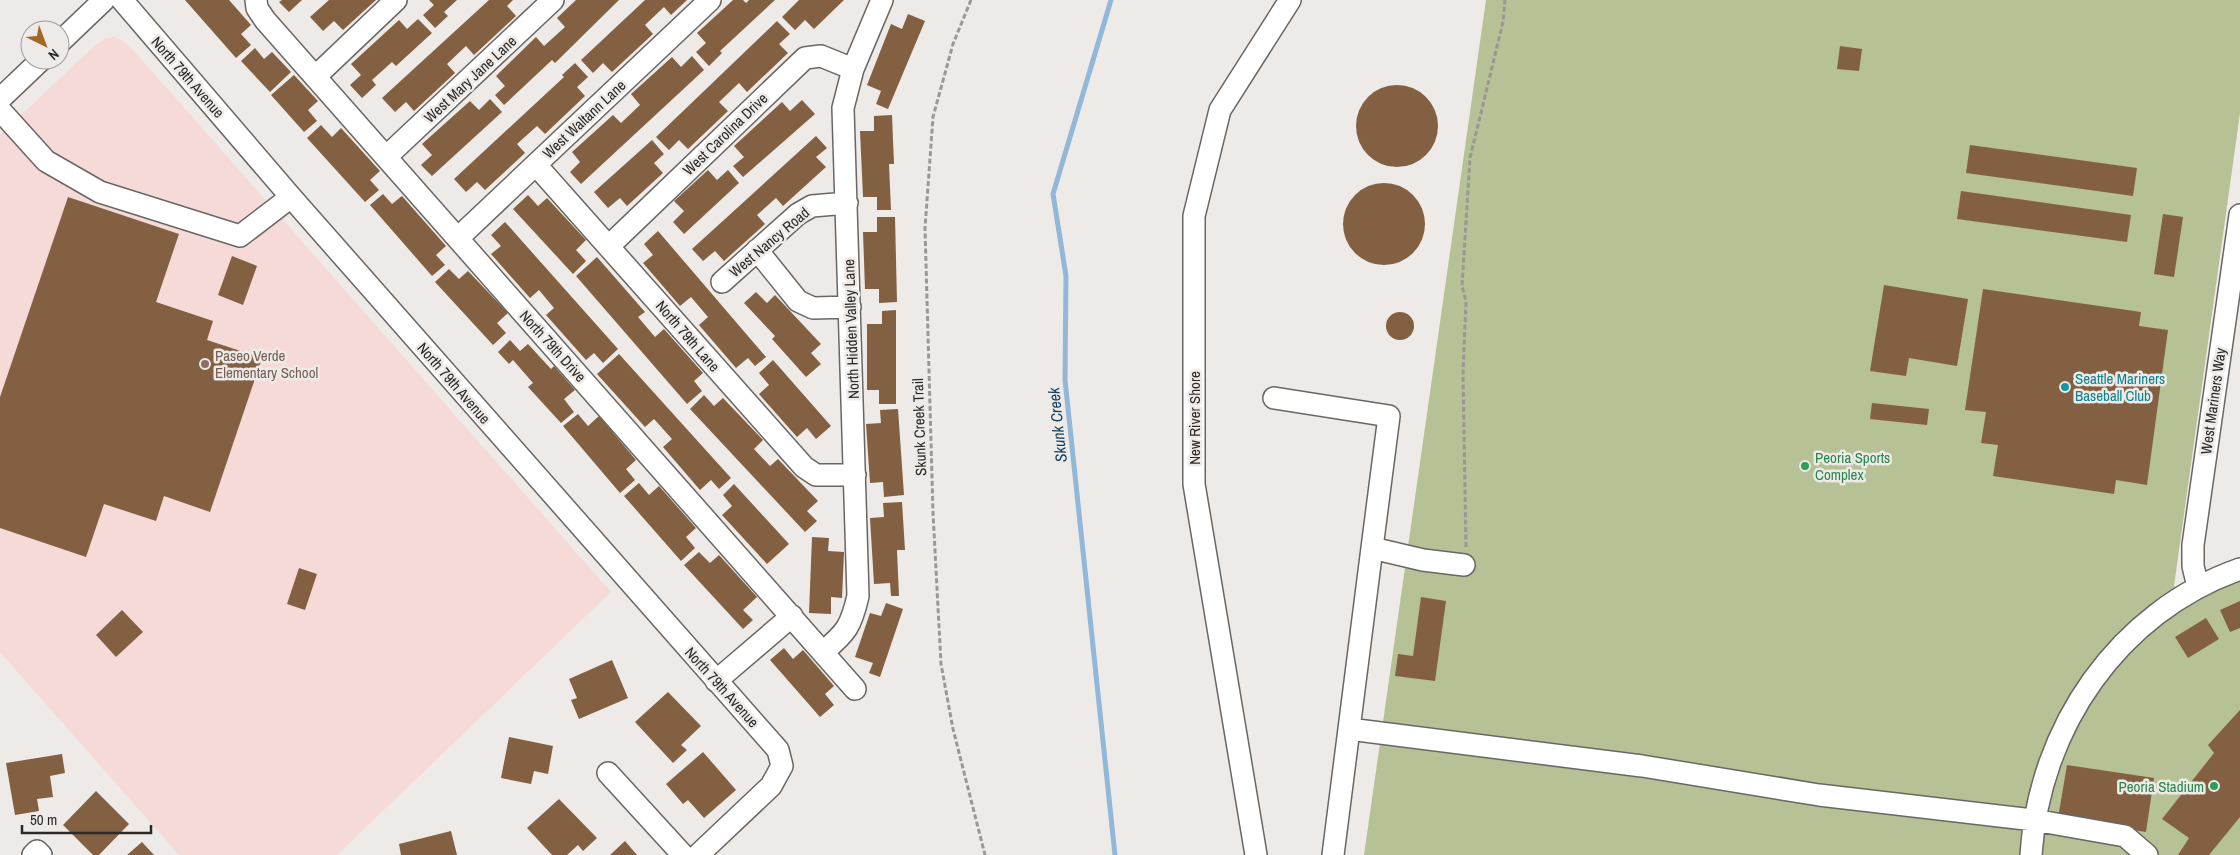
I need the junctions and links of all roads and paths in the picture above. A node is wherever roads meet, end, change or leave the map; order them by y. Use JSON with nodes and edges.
{"nodes":[{"id":1,"x":104,"y":0,"type":"edge"},
{"id":2,"x":122,"y":0,"type":"edge"},
{"id":3,"x":256,"y":0,"type":"edge"},
{"id":4,"x":396,"y":0,"type":"edge"},
{"id":5,"x":554,"y":0,"type":"edge"},
{"id":6,"x":710,"y":0,"type":"edge"},
{"id":7,"x":882,"y":0,"type":"edge"},
{"id":8,"x":971,"y":0,"type":"edge"},
{"id":9,"x":1290,"y":0,"type":"edge"},
{"id":10,"x":1505,"y":0,"type":"edge"},
{"id":11,"x":70,"y":32,"type":"edge"},
{"id":12,"x":30,"y":70,"type":"edge"},
{"id":13,"x":853,"y":70,"type":"junction"},
{"id":14,"x":315,"y":76,"type":"junction"},
{"id":15,"x":0,"y":99,"type":"edge"},
{"id":16,"x":0,"y":110,"type":"edge"},
{"id":17,"x":386,"y":157,"type":"junction"},
{"id":18,"x":536,"y":165,"type":"junction"},
{"id":19,"x":291,"y":197,"type":"junction"},
{"id":20,"x":848,"y":203,"type":"junction"},
{"id":21,"x":2240,"y":215,"type":"edge"},
{"id":22,"x":458,"y":238,"type":"junction"},
{"id":23,"x":609,"y":246,"type":"junction"},
{"id":24,"x":757,"y":250,"type":"junction"},
{"id":25,"x":722,"y":282,"type":"dead end"},
{"id":26,"x":850,"y":306,"type":"junction"},
{"id":27,"x":1274,"y":398,"type":"dead end"},
{"id":28,"x":855,"y":475,"type":"junction"},
{"id":29,"x":1372,"y":548,"type":"junction"},
{"id":30,"x":1464,"y":565,"type":"joint"},
{"id":31,"x":2240,"y":569,"type":"edge"},
{"id":32,"x":2198,"y":587,"type":"junction"},
{"id":33,"x":792,"y":616,"type":"junction"},
{"id":34,"x":824,"y":652,"type":"junction"},
{"id":35,"x":716,"y":681,"type":"junction"},
{"id":36,"x":855,"y":689,"type":"dead end"},
{"id":37,"x":1349,"y":729,"type":"junction"},
{"id":38,"x":608,"y":773,"type":"dead end"},
{"id":39,"x":2034,"y":820,"type":"junction"},
{"id":40,"x":683,"y":855,"type":"edge"},
{"id":41,"x":698,"y":855,"type":"edge"},
{"id":42,"x":985,"y":855,"type":"edge"},
{"id":43,"x":1256,"y":855,"type":"edge"},
{"id":44,"x":1333,"y":855,"type":"edge"},
{"id":45,"x":2031,"y":855,"type":"edge"},
{"id":46,"x":2147,"y":855,"type":"edge"}],
"edges":[{"from":1,"to":11,"type":"street"},
{"from":2,"to":19,"type":"street","name":"North 79th Avenue"},
{"from":3,"to":14,"type":"street","name":"North 79th Drive"},
{"from":4,"to":14,"type":"street"},
{"from":5,"to":17,"type":"street","name":"West Mary Jane Lane"},
{"from":6,"to":18,"type":"street","name":"West Waltann Lane"},
{"from":7,"to":13,"type":"street","name":"North Hidden Valley Lane"},
{"from":8,"to":42,"type":"path","name":"Skunk Creek Trail"},
{"from":9,"to":43,"type":"street","name":"New River Shore"},
{"from":10,"to":30,"type":"path"},
{"from":12,"to":15,"type":"street"},
{"from":13,"to":20,"type":"street","name":"North Hidden Valley Lane"},
{"from":13,"to":23,"type":"street","name":"West Carolina Drive"},
{"from":14,"to":17,"type":"street","name":"North 79th Drive"},
{"from":16,"to":19,"type":"street"},
{"from":17,"to":22,"type":"street","name":"North 79th Drive"},
{"from":18,"to":22,"type":"street","name":"West Waltann Lane"},
{"from":18,"to":23,"type":"street","name":"North 79th Lane"},
{"from":19,"to":35,"type":"street","name":"North 79th Avenue"},
{"from":20,"to":24,"type":"street","name":"West Nancy Road"},
{"from":20,"to":26,"type":"street","name":"North Hidden Valley Lane"},
{"from":21,"to":32,"type":"street","name":"West Mariners Way"},
{"from":22,"to":33,"type":"street","name":"North 79th Drive"},
{"from":23,"to":28,"type":"street","name":"North 79th Lane"},
{"from":24,"to":25,"type":"street","name":"West Nancy Road"},
{"from":24,"to":26,"type":"street"},
{"from":26,"to":28,"type":"street","name":"North Hidden Valley Lane"},
{"from":27,"to":29,"type":"street"},
{"from":28,"to":34,"type":"street","name":"North Hidden Valley Lane"},
{"from":29,"to":30,"type":"street"},
{"from":29,"to":37,"type":"street"},
{"from":31,"to":32,"type":"street"},
{"from":32,"to":39,"type":"street"},
{"from":33,"to":34,"type":"street","name":"North 79th Drive"},
{"from":33,"to":35,"type":"street"},
{"from":34,"to":36,"type":"street","name":"North 79th Drive"},
{"from":35,"to":41,"type":"street","name":"North 79th Avenue"},
{"from":37,"to":39,"type":"street"},
{"from":37,"to":44,"type":"street"},
{"from":38,"to":40,"type":"street"},
{"from":39,"to":45,"type":"street"},
{"from":39,"to":46,"type":"street"}]}
